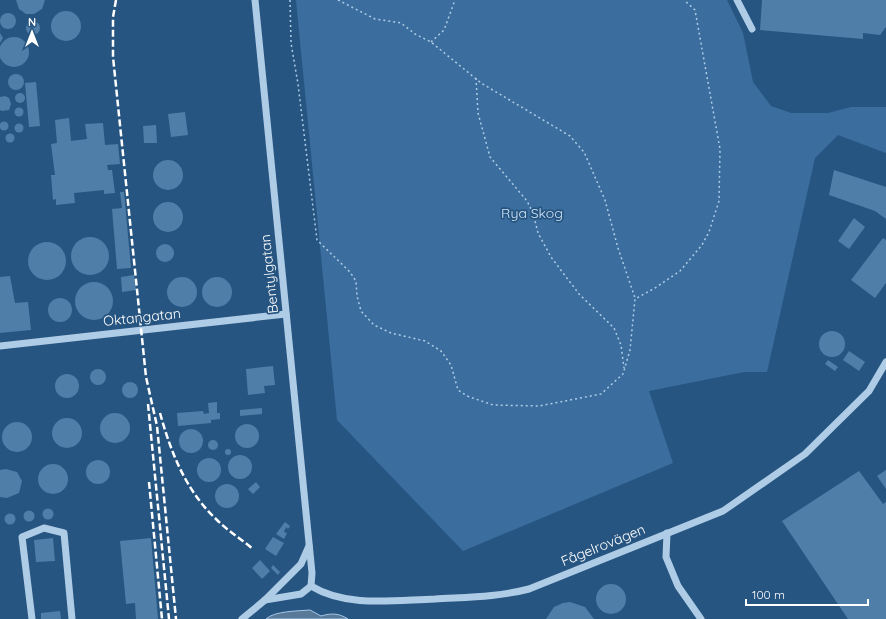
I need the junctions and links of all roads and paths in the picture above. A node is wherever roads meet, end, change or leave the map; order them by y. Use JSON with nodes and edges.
{"nodes":[{"id":1,"x":255,"y":0,"type":"edge"},
{"id":2,"x":290,"y":0,"type":"edge"},
{"id":3,"x":338,"y":0,"type":"edge"},
{"id":4,"x":455,"y":0,"type":"edge"},
{"id":5,"x":684,"y":0,"type":"edge"},
{"id":6,"x":737,"y":0,"type":"edge"},
{"id":7,"x":752,"y":29,"type":"dead end"},
{"id":8,"x":431,"y":42,"type":"junction"},
{"id":9,"x":476,"y":78,"type":"junction"},
{"id":10,"x":636,"y":299,"type":"junction"},
{"id":11,"x":286,"y":314,"type":"junction"},
{"id":12,"x":0,"y":346,"type":"edge"},
{"id":13,"x":886,"y":362,"type":"edge"},
{"id":14,"x":624,"y":370,"type":"junction"},
{"id":15,"x":667,"y":533,"type":"junction"},
{"id":16,"x":309,"y":546,"type":"junction"},
{"id":17,"x":311,"y":586,"type":"junction"},
{"id":18,"x":265,"y":600,"type":"junction"},
{"id":19,"x":32,"y":619,"type":"edge"},
{"id":20,"x":72,"y":619,"type":"edge"},
{"id":21,"x":242,"y":619,"type":"edge"},
{"id":22,"x":701,"y":619,"type":"edge"}],
"edges":[{"from":1,"to":11,"type":"lane","name":"Bentylgatan"},
{"from":2,"to":14,"type":"path"},
{"from":3,"to":8,"type":"path"},
{"from":4,"to":8,"type":"path"},
{"from":5,"to":10,"type":"path"},
{"from":6,"to":7,"type":"lane"},
{"from":8,"to":9,"type":"path"},
{"from":9,"to":10,"type":"path"},
{"from":9,"to":14,"type":"path"},
{"from":10,"to":14,"type":"path"},
{"from":11,"to":12,"type":"lane","name":"Oktangatan"},
{"from":11,"to":16,"type":"lane","name":"Bentylgatan"},
{"from":13,"to":15,"type":"lane","name":"Fågelrovägen"},
{"from":15,"to":17,"type":"lane","name":"Fågelrovägen"},
{"from":15,"to":22,"type":"lane"},
{"from":16,"to":17,"type":"lane"},
{"from":16,"to":18,"type":"lane"},
{"from":17,"to":18,"type":"lane"},
{"from":18,"to":21,"type":"lane"},
{"from":19,"to":20,"type":"lane"}]}
